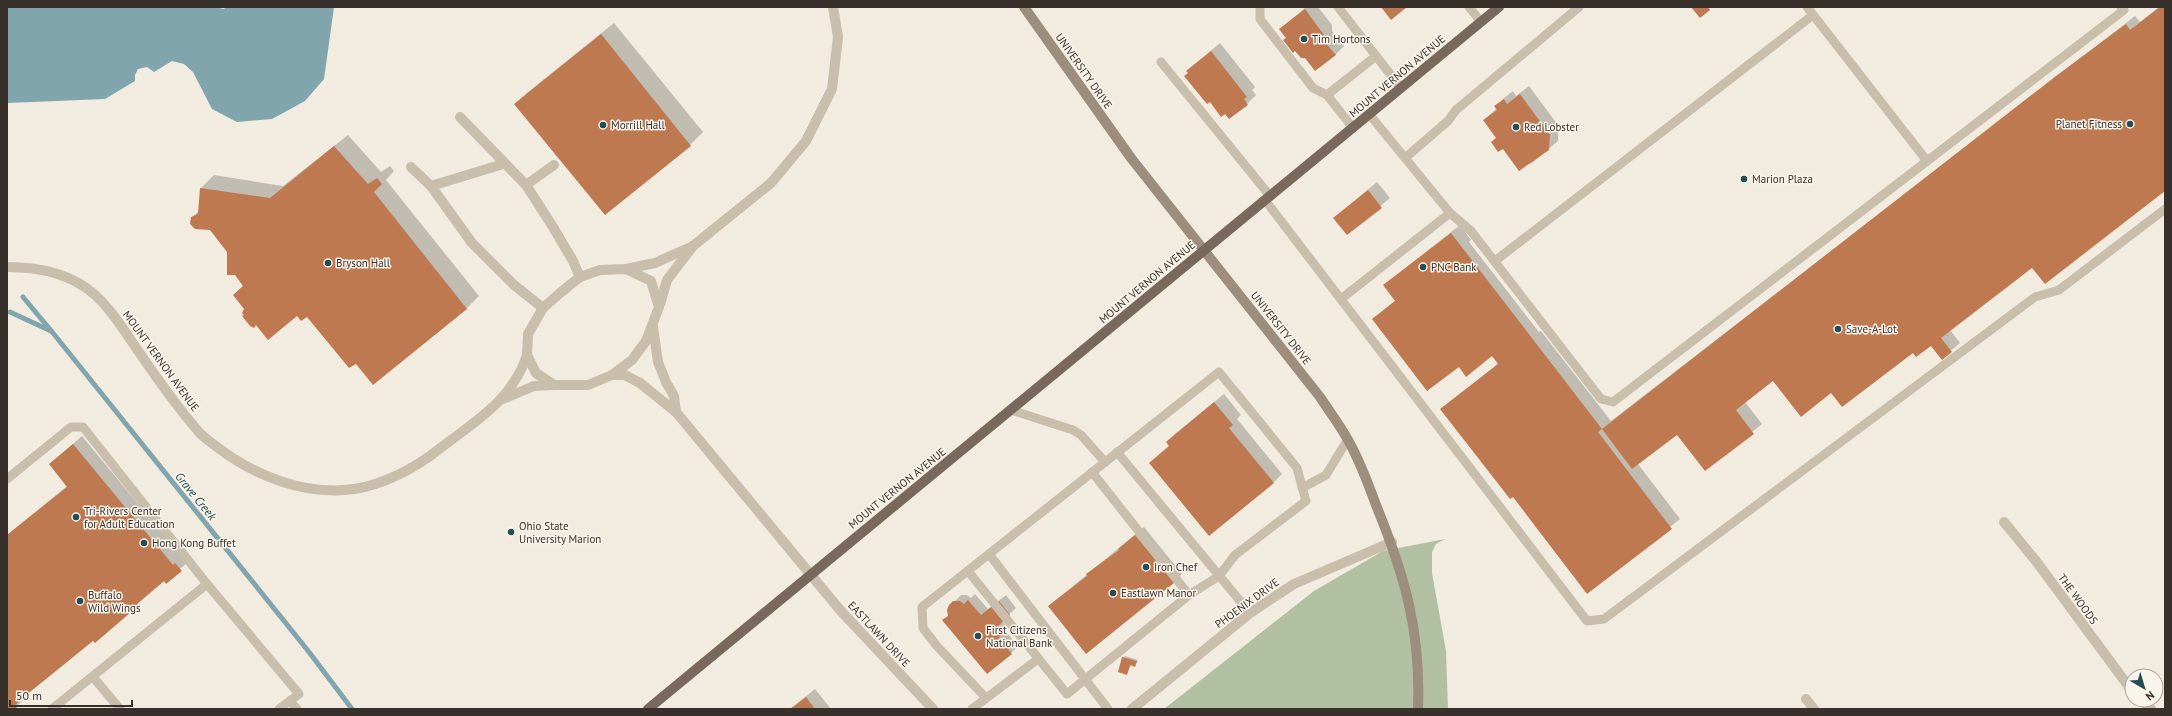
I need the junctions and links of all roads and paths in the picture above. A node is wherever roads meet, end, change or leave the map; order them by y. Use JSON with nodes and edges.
{"nodes":[{"id":1,"x":833,"y":7,"type":"edge"},
{"id":2,"x":1024,"y":7,"type":"edge"},
{"id":3,"x":1260,"y":7,"type":"edge"},
{"id":4,"x":1338,"y":7,"type":"edge"},
{"id":5,"x":1469,"y":7,"type":"edge"},
{"id":6,"x":1579,"y":7,"type":"edge"},
{"id":7,"x":1807,"y":7,"type":"edge"},
{"id":8,"x":1497,"y":8,"type":"edge"},
{"id":9,"x":2124,"y":8,"type":"edge"},
{"id":10,"x":1814,"y":15,"type":"junction"},
{"id":11,"x":1481,"y":22,"type":"junction"},
{"id":12,"x":1376,"y":56,"type":"junction"},
{"id":13,"x":1161,"y":62,"type":"dead end"},
{"id":14,"x":1401,"y":88,"type":"junction"},
{"id":15,"x":1327,"y":95,"type":"junction"},
{"id":16,"x":1369,"y":114,"type":"junction"},
{"id":17,"x":460,"y":117,"type":"dead end"},
{"id":18,"x":1353,"y":128,"type":"junction"},
{"id":19,"x":1405,"y":158,"type":"junction"},
{"id":20,"x":1927,"y":161,"type":"junction"},
{"id":21,"x":503,"y":164,"type":"junction"},
{"id":22,"x":554,"y":165,"type":"dead end"},
{"id":23,"x":410,"y":167,"type":"dead end"},
{"id":24,"x":526,"y":185,"type":"junction"},
{"id":25,"x":431,"y":186,"type":"junction"},
{"id":26,"x":1268,"y":198,"type":"junction"},
{"id":27,"x":2165,"y":209,"type":"edge"},
{"id":28,"x":1450,"y":213,"type":"junction"},
{"id":29,"x":693,"y":246,"type":"junction"},
{"id":30,"x":1204,"y":250,"type":"junction"},
{"id":31,"x":1495,"y":261,"type":"junction"},
{"id":32,"x":7,"y":267,"type":"edge"},
{"id":33,"x":626,"y":269,"type":"junction"},
{"id":34,"x":580,"y":277,"type":"junction"},
{"id":35,"x":1341,"y":299,"type":"junction"},
{"id":36,"x":659,"y":307,"type":"junction"},
{"id":37,"x":543,"y":308,"type":"junction"},
{"id":38,"x":653,"y":324,"type":"junction"},
{"id":39,"x":527,"y":355,"type":"junction"},
{"id":40,"x":612,"y":375,"type":"junction"},
{"id":41,"x":554,"y":385,"type":"junction"},
{"id":42,"x":503,"y":399,"type":"junction"},
{"id":43,"x":1011,"y":410,"type":"junction"},
{"id":44,"x":676,"y":412,"type":"junction"},
{"id":45,"x":1348,"y":439,"type":"junction"},
{"id":46,"x":1117,"y":452,"type":"junction"},
{"id":47,"x":1105,"y":462,"type":"junction"},
{"id":48,"x":1092,"y":472,"type":"junction"},
{"id":49,"x":7,"y":479,"type":"edge"},
{"id":50,"x":1302,"y":488,"type":"junction"},
{"id":51,"x":2004,"y":522,"type":"dead end"},
{"id":52,"x":1392,"y":542,"type":"junction"},
{"id":53,"x":989,"y":554,"type":"junction"},
{"id":54,"x":968,"y":571,"type":"junction"},
{"id":55,"x":810,"y":574,"type":"junction"},
{"id":56,"x":1219,"y":576,"type":"junction"},
{"id":57,"x":208,"y":584,"type":"junction"},
{"id":58,"x":1189,"y":595,"type":"junction"},
{"id":59,"x":1250,"y":613,"type":"junction"},
{"id":60,"x":1038,"y":659,"type":"junction"},
{"id":61,"x":93,"y":677,"type":"junction"},
{"id":62,"x":1085,"y":679,"type":"junction"},
{"id":63,"x":2124,"y":680,"type":"edge"},
{"id":64,"x":986,"y":698,"type":"junction"},
{"id":65,"x":1806,"y":699,"type":"dead end"},
{"id":66,"x":290,"y":700,"type":"junction"},
{"id":67,"x":52,"y":709,"type":"edge"},
{"id":68,"x":120,"y":709,"type":"edge"},
{"id":69,"x":279,"y":709,"type":"edge"},
{"id":70,"x":296,"y":709,"type":"edge"},
{"id":71,"x":648,"y":709,"type":"edge"},
{"id":72,"x":933,"y":709,"type":"edge"},
{"id":73,"x":972,"y":709,"type":"edge"},
{"id":74,"x":1108,"y":709,"type":"edge"},
{"id":75,"x":1132,"y":709,"type":"edge"},
{"id":76,"x":1418,"y":709,"type":"edge"},
{"id":77,"x":1814,"y":709,"type":"edge"}],
"edges":[{"from":1,"to":29,"type":"street","name":"MOUNT VERNON AVENUE"},
{"from":2,"to":30,"type":"street","name":"UNIVERSITY DRIVE"},
{"from":3,"to":15,"type":"lane"},
{"from":4,"to":12,"type":"lane"},
{"from":5,"to":11,"type":"lane"},
{"from":6,"to":19,"type":"lane"},
{"from":7,"to":10,"type":"lane"},
{"from":8,"to":11,"type":"main road","name":"MOUNT VERNON AVENUE"},
{"from":9,"to":20,"type":"lane"},
{"from":10,"to":20,"type":"lane"},
{"from":10,"to":31,"type":"lane"},
{"from":11,"to":14,"type":"main road","name":"MOUNT VERNON AVENUE"},
{"from":12,"to":14,"type":"lane"},
{"from":12,"to":15,"type":"lane"},
{"from":13,"to":26,"type":"lane"},
{"from":14,"to":16,"type":"main road","name":"MOUNT VERNON AVENUE"},
{"from":15,"to":18,"type":"lane"},
{"from":16,"to":18,"type":"main road","name":"MOUNT VERNON AVENUE"},
{"from":16,"to":19,"type":"lane"},
{"from":17,"to":21,"type":"street"},
{"from":18,"to":26,"type":"main road","name":"MOUNT VERNON AVENUE"},
{"from":19,"to":28,"type":"lane"},
{"from":20,"to":31,"type":"lane"},
{"from":21,"to":24,"type":"street"},
{"from":21,"to":25,"type":"street"},
{"from":22,"to":24,"type":"street"},
{"from":23,"to":25,"type":"street"},
{"from":24,"to":34,"type":"street"},
{"from":25,"to":37,"type":"street"},
{"from":26,"to":30,"type":"main road","name":"MOUNT VERNON AVENUE"},
{"from":26,"to":35,"type":"lane"},
{"from":27,"to":35,"type":"lane"},
{"from":28,"to":31,"type":"lane"},
{"from":28,"to":35,"type":"lane"},
{"from":29,"to":33,"type":"street","name":"MOUNT VERNON AVENUE"},
{"from":29,"to":36,"type":"street","name":"MOUNT VERNON AVENUE"},
{"from":30,"to":43,"type":"main road","name":"MOUNT VERNON AVENUE"},
{"from":30,"to":45,"type":"street","name":"UNIVERSITY DRIVE"},
{"from":32,"to":42,"type":"street","name":"MOUNT VERNON AVENUE"},
{"from":33,"to":34,"type":"street","name":"MOUNT VERNON AVENUE"},
{"from":33,"to":36,"type":"street","name":"MOUNT VERNON AVENUE"},
{"from":34,"to":37,"type":"street","name":"MOUNT VERNON AVENUE"},
{"from":36,"to":38,"type":"street","name":"MOUNT VERNON AVENUE"},
{"from":37,"to":39,"type":"street","name":"MOUNT VERNON AVENUE"},
{"from":38,"to":40,"type":"street","name":"MOUNT VERNON AVENUE"},
{"from":38,"to":44,"type":"street","name":"MOUNT VERNON AVENUE"},
{"from":39,"to":41,"type":"street","name":"MOUNT VERNON AVENUE"},
{"from":39,"to":42,"type":"street","name":"MOUNT VERNON AVENUE"},
{"from":40,"to":41,"type":"street","name":"MOUNT VERNON AVENUE"},
{"from":40,"to":44,"type":"street","name":"MOUNT VERNON AVENUE"},
{"from":41,"to":42,"type":"street","name":"MOUNT VERNON AVENUE"},
{"from":43,"to":47,"type":"lane"},
{"from":43,"to":55,"type":"main road","name":"MOUNT VERNON AVENUE"},
{"from":44,"to":55,"type":"street","name":"MOUNT VERNON AVENUE"},
{"from":45,"to":50,"type":"lane"},
{"from":45,"to":52,"type":"street","name":"UNIVERSITY DRIVE"},
{"from":46,"to":47,"type":"lane"},
{"from":46,"to":50,"type":"lane"},
{"from":46,"to":56,"type":"lane"},
{"from":47,"to":48,"type":"lane"},
{"from":48,"to":53,"type":"lane"},
{"from":48,"to":58,"type":"lane"},
{"from":49,"to":57,"type":"lane"},
{"from":50,"to":56,"type":"lane"},
{"from":51,"to":63,"type":"street","name":"THE WOODS"},
{"from":52,"to":59,"type":"street","name":"PHOENIX DRIVE"},
{"from":52,"to":76,"type":"street","name":"UNIVERSITY DRIVE"},
{"from":53,"to":54,"type":"lane"},
{"from":53,"to":62,"type":"lane"},
{"from":54,"to":60,"type":"lane"},
{"from":54,"to":64,"type":"lane"},
{"from":55,"to":71,"type":"main road","name":"MOUNT VERNON AVENUE"},
{"from":55,"to":72,"type":"street","name":"EASTLAWN DRIVE"},
{"from":56,"to":58,"type":"lane"},
{"from":56,"to":59,"type":"lane"},
{"from":57,"to":61,"type":"lane"},
{"from":57,"to":66,"type":"lane"},
{"from":58,"to":62,"type":"lane"},
{"from":59,"to":75,"type":"street","name":"PHOENIX DRIVE"},
{"from":60,"to":62,"type":"lane"},
{"from":60,"to":64,"type":"lane"},
{"from":61,"to":67,"type":"lane"},
{"from":61,"to":68,"type":"lane"},
{"from":62,"to":74,"type":"lane"},
{"from":64,"to":73,"type":"lane"},
{"from":65,"to":77,"type":"street"},
{"from":66,"to":69,"type":"lane"},
{"from":66,"to":70,"type":"lane"}]}
